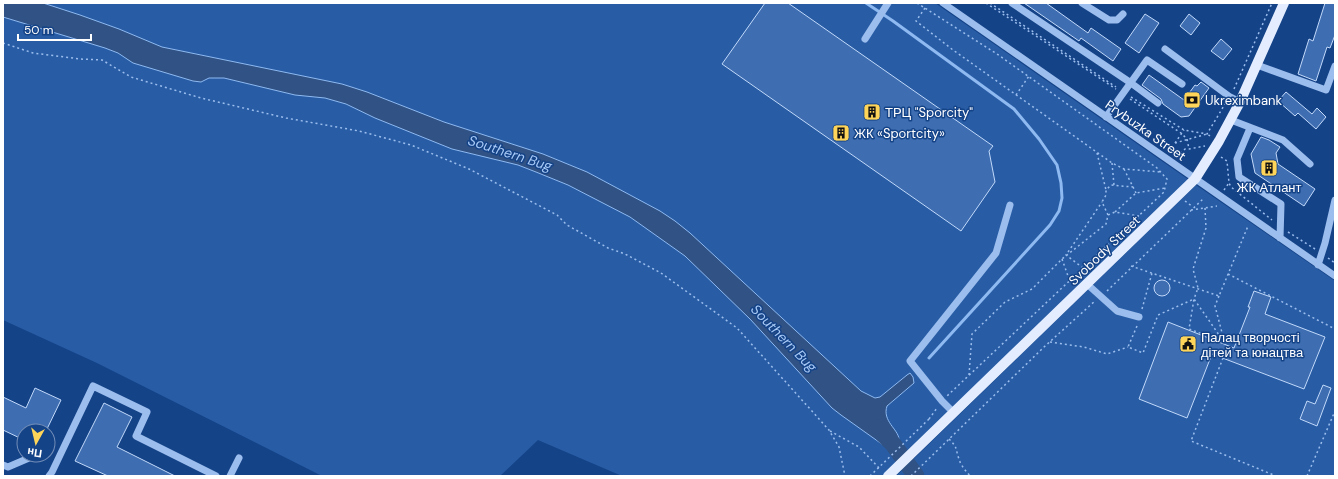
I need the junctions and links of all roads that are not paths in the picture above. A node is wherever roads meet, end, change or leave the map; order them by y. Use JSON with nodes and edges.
{"nodes":[{"id":1,"x":888,"y":3,"type":"edge"},
{"id":2,"x":945,"y":3,"type":"edge"},
{"id":3,"x":1012,"y":3,"type":"edge"},
{"id":4,"x":1082,"y":3,"type":"edge"},
{"id":5,"x":1284,"y":3,"type":"edge"},
{"id":6,"x":1123,"y":14,"type":"dead end"},
{"id":7,"x":865,"y":39,"type":"dead end"},
{"id":8,"x":1165,"y":49,"type":"dead end"},
{"id":9,"x":1257,"y":65,"type":"junction"},
{"id":10,"x":1335,"y":66,"type":"edge"},
{"id":11,"x":1131,"y":83,"type":"junction"},
{"id":12,"x":1182,"y":84,"type":"dead end"},
{"id":13,"x":1240,"y":102,"type":"junction"},
{"id":14,"x":1158,"y":103,"type":"dead end"},
{"id":15,"x":1106,"y":117,"type":"junction"},
{"id":16,"x":1231,"y":120,"type":"junction"},
{"id":17,"x":1250,"y":128,"type":"junction"},
{"id":18,"x":1310,"y":164,"type":"dead end"},
{"id":19,"x":1195,"y":179,"type":"junction"},
{"id":20,"x":1335,"y":200,"type":"edge"},
{"id":21,"x":1010,"y":205,"type":"dead end"},
{"id":22,"x":1280,"y":238,"type":"junction"},
{"id":23,"x":1318,"y":264,"type":"junction"},
{"id":24,"x":1335,"y":276,"type":"edge"},
{"id":25,"x":1088,"y":284,"type":"junction"},
{"id":26,"x":1139,"y":317,"type":"road end"},
{"id":27,"x":954,"y":413,"type":"junction"},
{"id":28,"x":239,"y":458,"type":"dead end"},
{"id":29,"x":17,"y":463,"type":"edge"},
{"id":30,"x":3,"y":465,"type":"edge"},
{"id":31,"x":885,"y":473,"type":"edge"},
{"id":32,"x":49,"y":476,"type":"edge"},
{"id":33,"x":216,"y":476,"type":"edge"},
{"id":34,"x":230,"y":476,"type":"edge"}],
"edges":[{"from":1,"to":7,"type":"street"},
{"from":2,"to":15,"type":"street","name":"Prybuzka Street"},
{"from":3,"to":11,"type":"street"},
{"from":4,"to":6,"type":"street"},
{"from":5,"to":9,"type":"main road","name":"Svobody Street"},
{"from":8,"to":13,"type":"street"},
{"from":9,"to":10,"type":"street"},
{"from":9,"to":13,"type":"main road","name":"Svobody Street"},
{"from":11,"to":12,"type":"street"},
{"from":11,"to":14,"type":"street"},
{"from":11,"to":15,"type":"street"},
{"from":13,"to":16,"type":"main road","name":"Svobody Street"},
{"from":15,"to":19,"type":"street","name":"Prybuzka Street"},
{"from":16,"to":17,"type":"street"},
{"from":16,"to":19,"type":"main road","name":"Svobody Street"},
{"from":17,"to":18,"type":"street"},
{"from":17,"to":22,"type":"street"},
{"from":19,"to":22,"type":"street","name":"Prybuzka Street"},
{"from":19,"to":25,"type":"main road","name":"Svobody Street"},
{"from":20,"to":23,"type":"street"},
{"from":21,"to":27,"type":"street"},
{"from":22,"to":23,"type":"street","name":"Prybuzka Street"},
{"from":23,"to":24,"type":"street","name":"Prybuzka Street"},
{"from":25,"to":26,"type":"street"},
{"from":25,"to":27,"type":"main road","name":"Svobody Street"},
{"from":27,"to":31,"type":"main road","name":"Svobody Street"},
{"from":28,"to":34,"type":"street"},
{"from":29,"to":30,"type":"street"},
{"from":32,"to":33,"type":"street"}]}
